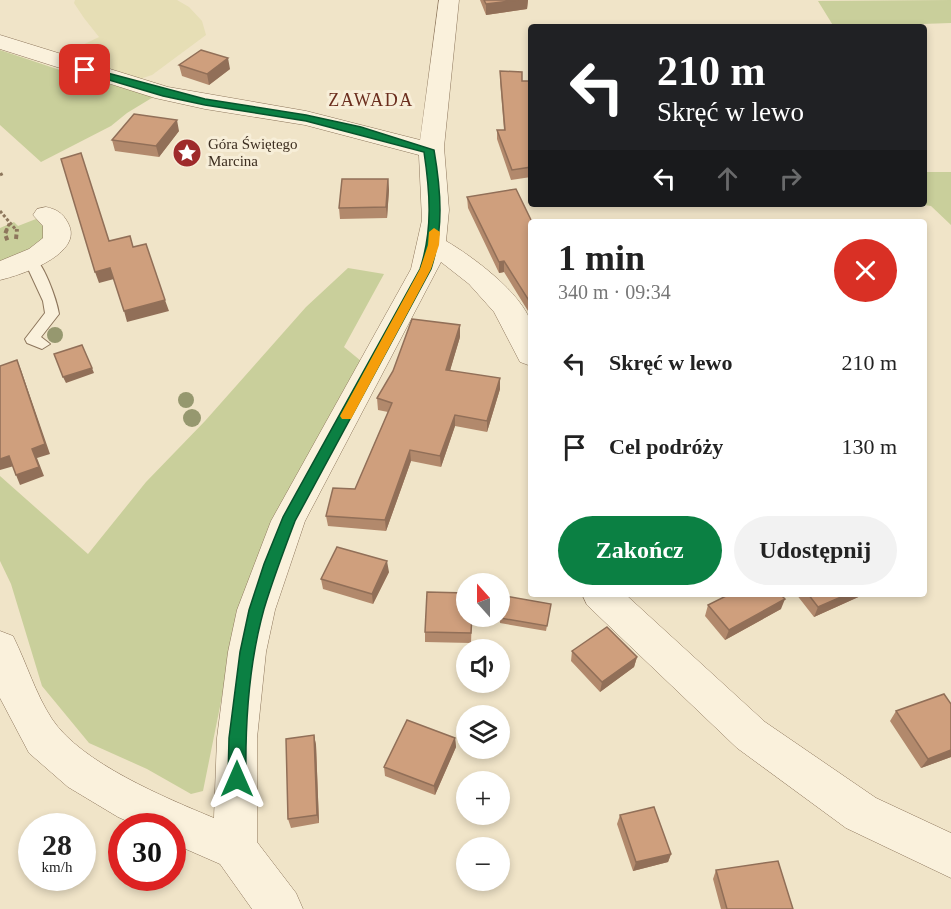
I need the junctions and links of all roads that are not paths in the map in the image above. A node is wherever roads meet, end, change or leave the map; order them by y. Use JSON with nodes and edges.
{"nodes":[{"id":1,"x":449,"y":0,"type":"edge"},
{"id":2,"x":0,"y":42,"type":"edge"},
{"id":3,"x":429,"y":150,"type":"junction"},
{"id":4,"x":46,"y":215,"type":"dead end"},
{"id":5,"x":433,"y":245,"type":"junction"},
{"id":6,"x":31,"y":260,"type":"junction"},
{"id":7,"x":0,"y":271,"type":"edge"},
{"id":8,"x":42,"y":344,"type":"dead end"},
{"id":9,"x":528,"y":346,"type":"edge"},
{"id":10,"x":603,"y":597,"type":"edge"},
{"id":11,"x":0,"y":648,"type":"edge"},
{"id":12,"x":235,"y":849,"type":"junction"},
{"id":13,"x":951,"y":856,"type":"edge"},
{"id":14,"x":280,"y":909,"type":"edge"}],
"edges":[{"from":1,"to":3,"type":"street"},
{"from":2,"to":3,"type":"street"},
{"from":3,"to":5,"type":"street"},
{"from":4,"to":6,"type":"street"},
{"from":5,"to":9,"type":"street"},
{"from":5,"to":12,"type":"street"},
{"from":6,"to":7,"type":"street"},
{"from":6,"to":8,"type":"lane"},
{"from":10,"to":13,"type":"street"},
{"from":11,"to":12,"type":"street"},
{"from":12,"to":14,"type":"street"}]}
